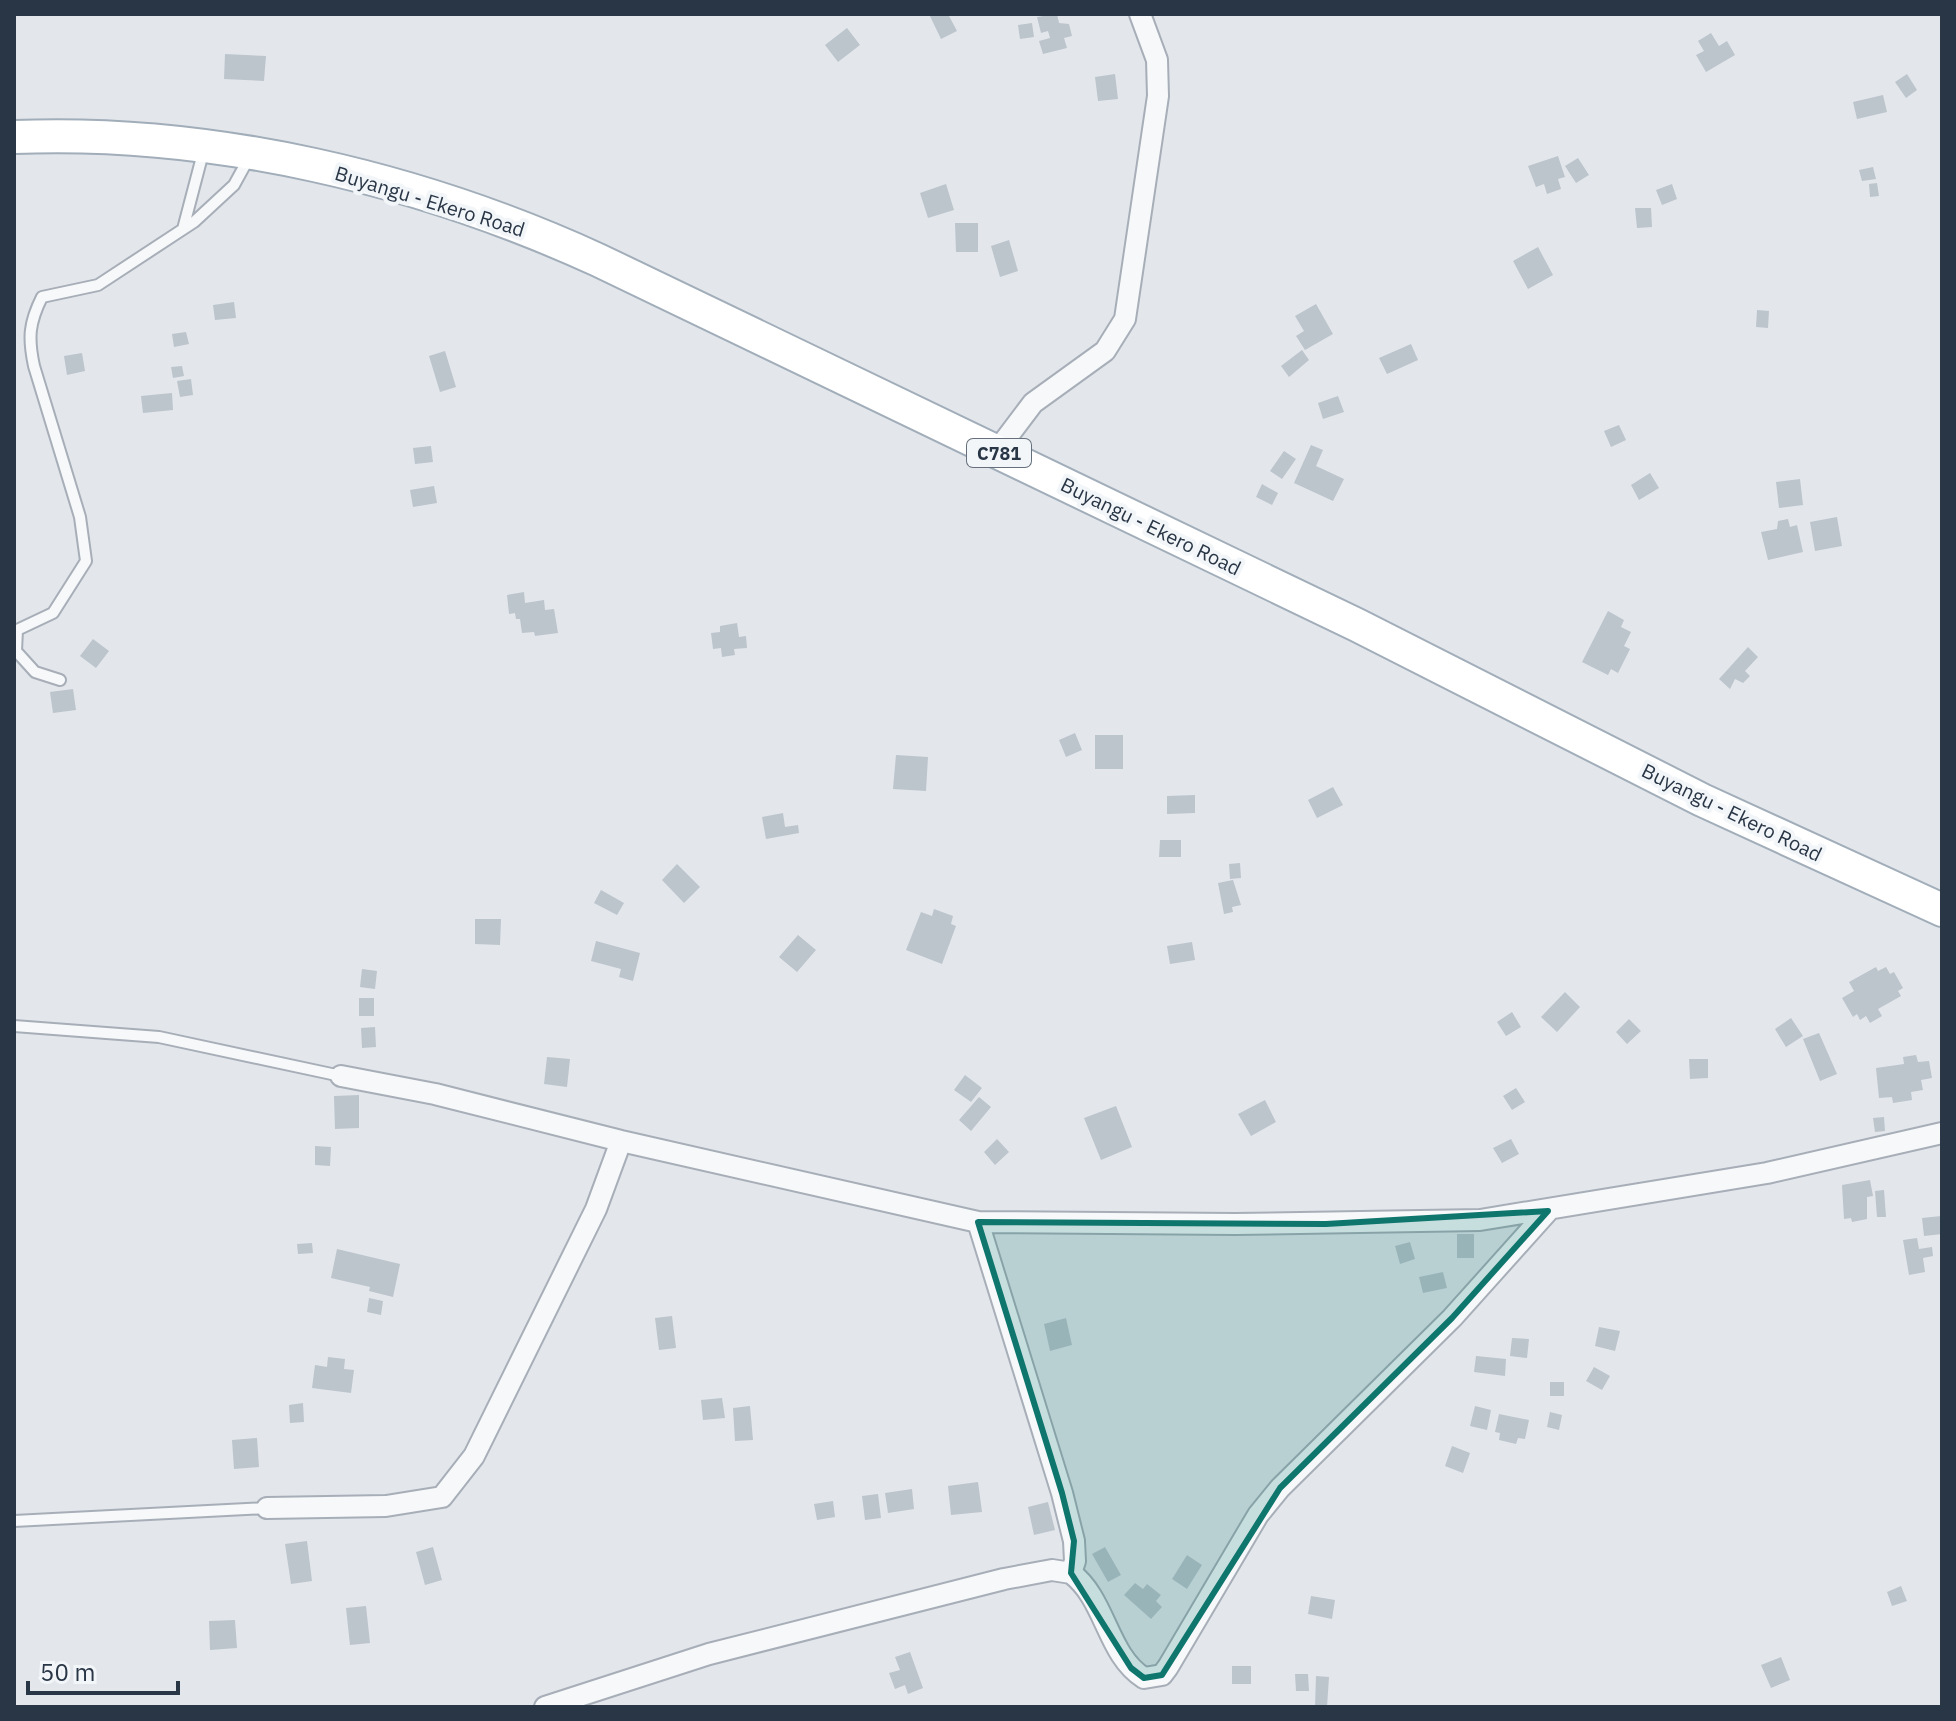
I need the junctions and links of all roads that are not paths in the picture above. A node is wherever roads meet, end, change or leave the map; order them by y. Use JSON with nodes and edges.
{"nodes":[{"id":1,"x":1140,"y":14,"type":"edge"},
{"id":2,"x":14,"y":137,"type":"edge"},
{"id":3,"x":204,"y":147,"type":"junction"},
{"id":4,"x":251,"y":154,"type":"junction"},
{"id":5,"x":183,"y":229,"type":"junction"},
{"id":6,"x":996,"y":452,"type":"junction"},
{"id":7,"x":60,"y":680,"type":"dead end"},
{"id":8,"x":1942,"y":910,"type":"edge"},
{"id":9,"x":14,"y":1026,"type":"edge"},
{"id":10,"x":341,"y":1076,"type":"joint"},
{"id":11,"x":1942,"y":1133,"type":"edge"},
{"id":12,"x":621,"y":1141,"type":"junction"},
{"id":13,"x":1548,"y":1211,"type":"junction"},
{"id":14,"x":978,"y":1222,"type":"junction"},
{"id":15,"x":267,"y":1508,"type":"joint"},
{"id":16,"x":14,"y":1521,"type":"edge"},
{"id":17,"x":1071,"y":1573,"type":"junction"},
{"id":18,"x":545,"y":1707,"type":"edge"}],
"edges":[{"from":1,"to":6,"type":"street"},
{"from":2,"to":3,"type":"main road","name":"Buyangu - Ekero Road","number":"C781"},
{"from":3,"to":4,"type":"main road","name":"Buyangu - Ekero Road","number":"C781"},
{"from":3,"to":5,"type":"lane"},
{"from":4,"to":5,"type":"lane"},
{"from":4,"to":6,"type":"main road","name":"Buyangu - Ekero Road","number":"C781"},
{"from":5,"to":7,"type":"lane"},
{"from":6,"to":8,"type":"main road","name":"Buyangu - Ekero Road","number":"C781"},
{"from":9,"to":10,"type":"lane"},
{"from":10,"to":12,"type":"street"},
{"from":11,"to":13,"type":"street"},
{"from":12,"to":14,"type":"street"},
{"from":12,"to":15,"type":"street"},
{"from":13,"to":14,"type":"street"},
{"from":13,"to":17,"type":"street"},
{"from":14,"to":17,"type":"street"},
{"from":15,"to":16,"type":"lane"},
{"from":17,"to":18,"type":"street"}]}
